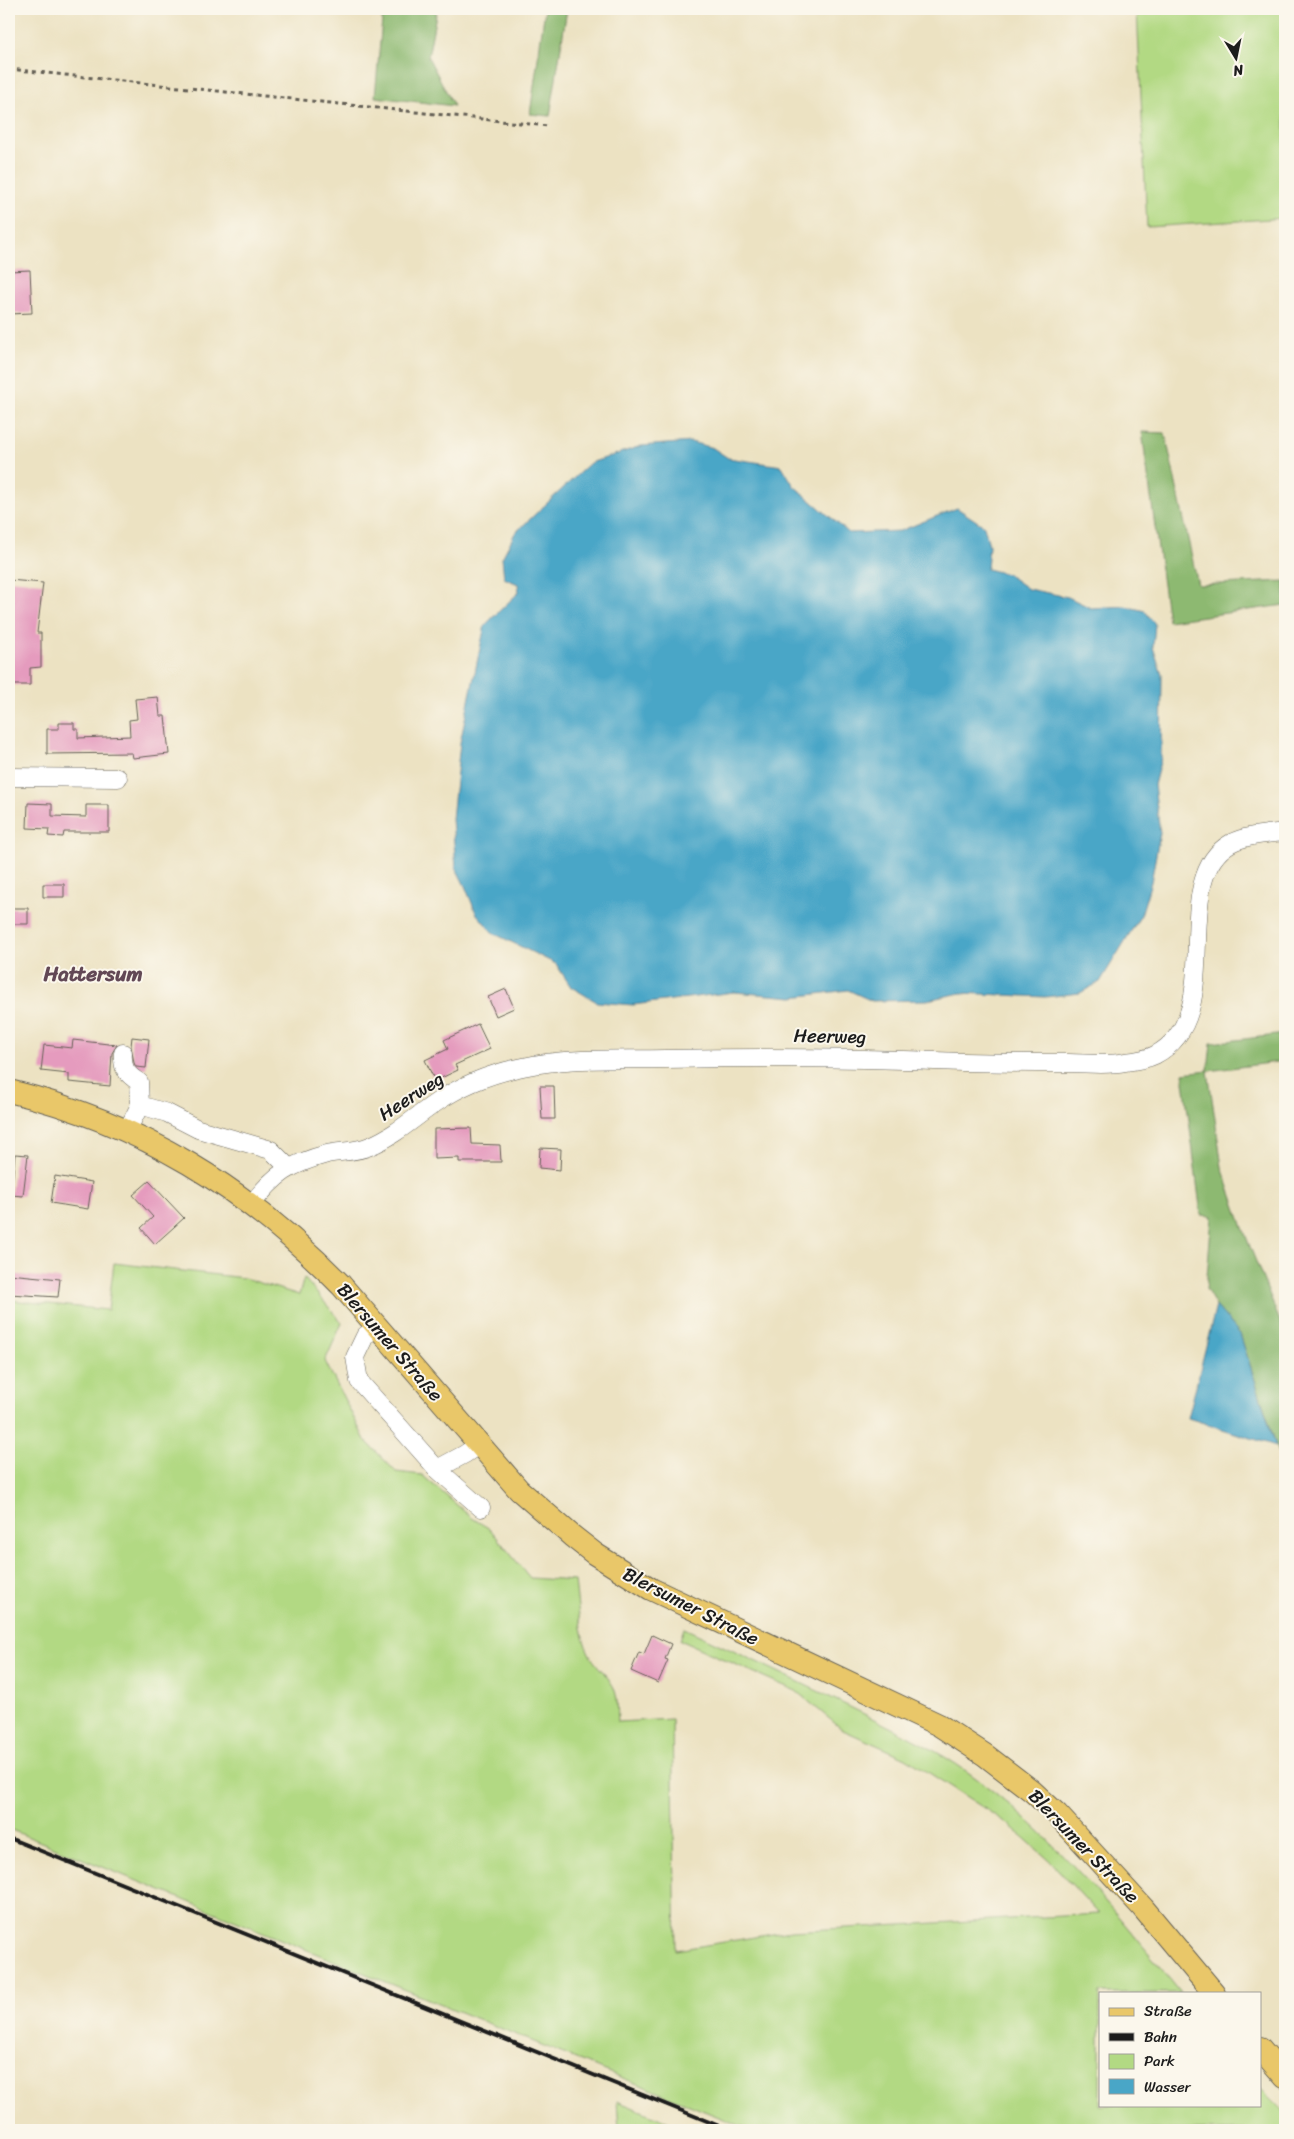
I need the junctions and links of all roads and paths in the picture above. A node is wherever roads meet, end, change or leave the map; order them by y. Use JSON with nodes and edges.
{"nodes":[{"id":1,"x":9,"y":69,"type":"edge"},
{"id":2,"x":548,"y":126,"type":"dead end"},
{"id":3,"x":9,"y":776,"type":"edge"},
{"id":4,"x":118,"y":778,"type":"dead end"},
{"id":5,"x":1285,"y":832,"type":"edge"},
{"id":6,"x":123,"y":1053,"type":"dead end"},
{"id":7,"x":9,"y":1091,"type":"edge"},
{"id":8,"x":140,"y":1105,"type":"junction"},
{"id":9,"x":128,"y":1131,"type":"junction"},
{"id":10,"x":289,"y":1168,"type":"junction"},
{"id":11,"x":252,"y":1204,"type":"junction"},
{"id":12,"x":377,"y":1326,"type":"junction"},
{"id":13,"x":478,"y":1445,"type":"junction"},
{"id":14,"x":437,"y":1469,"type":"junction"},
{"id":15,"x":481,"y":1508,"type":"dead end"},
{"id":16,"x":1213,"y":1992,"type":"edge"},
{"id":17,"x":1262,"y":2050,"type":"edge"},
{"id":18,"x":1285,"y":2077,"type":"edge"}],
"edges":[{"from":1,"to":2,"type":"path"},
{"from":3,"to":4,"type":"street"},
{"from":5,"to":10,"type":"street","name":"Heerweg"},
{"from":6,"to":8,"type":"street"},
{"from":7,"to":9,"type":"main road","name":"Blersumer Straße"},
{"from":8,"to":9,"type":"street"},
{"from":8,"to":10,"type":"street"},
{"from":9,"to":11,"type":"main road","name":"Blersumer Straße"},
{"from":10,"to":11,"type":"street","name":"Heerweg"},
{"from":11,"to":12,"type":"main road","name":"Blersumer Straße"},
{"from":12,"to":13,"type":"main road","name":"Blersumer Straße"},
{"from":12,"to":14,"type":"street"},
{"from":13,"to":14,"type":"street"},
{"from":13,"to":16,"type":"main road","name":"Blersumer Straße"},
{"from":14,"to":15,"type":"street"},
{"from":17,"to":18,"type":"main road"}]}
